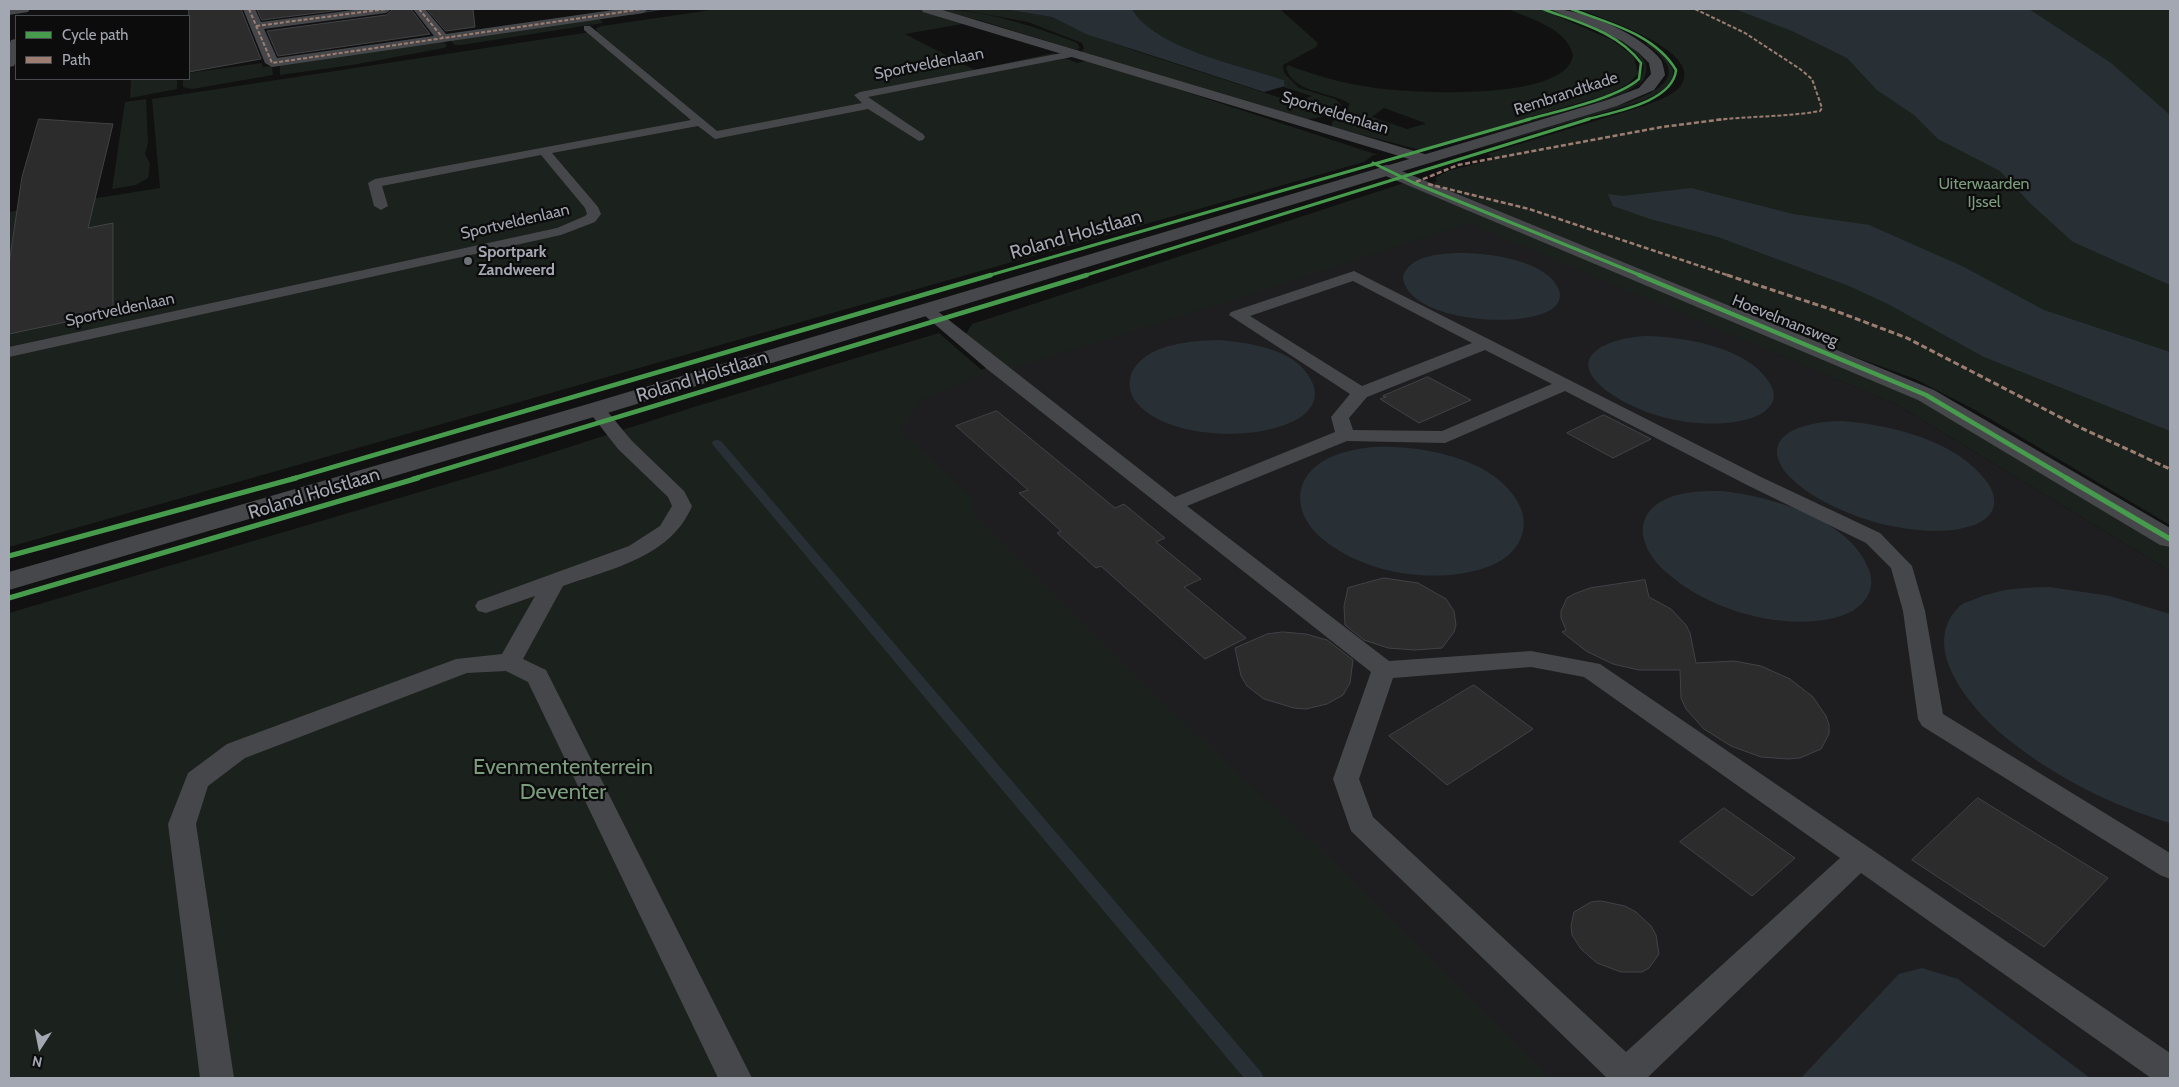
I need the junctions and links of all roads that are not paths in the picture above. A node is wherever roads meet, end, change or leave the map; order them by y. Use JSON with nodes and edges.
{"nodes":[{"id":1,"x":24,"y":9,"type":"edge"},
{"id":2,"x":249,"y":9,"type":"edge"},
{"id":3,"x":386,"y":9,"type":"edge"},
{"id":4,"x":419,"y":9,"type":"edge"},
{"id":5,"x":643,"y":9,"type":"edge"},
{"id":6,"x":927,"y":9,"type":"edge"},
{"id":7,"x":1556,"y":9,"type":"edge"},
{"id":8,"x":9,"y":10,"type":"edge"},
{"id":9,"x":595,"y":12,"type":"edge"},
{"id":10,"x":256,"y":26,"type":"junction"},
{"id":11,"x":587,"y":28,"type":"dead end"},
{"id":12,"x":444,"y":38,"type":"junction"},
{"id":13,"x":15,"y":46,"type":"edge"},
{"id":14,"x":1077,"y":53,"type":"junction"},
{"id":15,"x":9,"y":63,"type":"edge"},
{"id":16,"x":870,"y":105,"type":"junction"},
{"id":17,"x":700,"y":122,"type":"junction"},
{"id":18,"x":919,"y":137,"type":"dead end"},
{"id":19,"x":544,"y":151,"type":"junction"},
{"id":20,"x":1425,"y":159,"type":"junction"},
{"id":21,"x":1387,"y":170,"type":"junction"},
{"id":22,"x":381,"y":206,"type":"dead end"},
{"id":23,"x":925,"y":309,"type":"junction"},
{"id":24,"x":1486,"y":344,"type":"junction"},
{"id":25,"x":9,"y":352,"type":"edge"},
{"id":26,"x":1566,"y":384,"type":"junction"},
{"id":27,"x":1362,"y":393,"type":"junction"},
{"id":28,"x":596,"y":409,"type":"junction"},
{"id":29,"x":1345,"y":435,"type":"junction"},
{"id":30,"x":1172,"y":505,"type":"junction"},
{"id":31,"x":2170,"y":539,"type":"edge"},
{"id":32,"x":112,"y":549,"type":"junction"},
{"id":33,"x":9,"y":571,"type":"edge"},
{"id":34,"x":9,"y":580,"type":"edge"},
{"id":35,"x":555,"y":581,"type":"junction"},
{"id":36,"x":486,"y":606,"type":"dead end"},
{"id":37,"x":509,"y":662,"type":"junction"},
{"id":38,"x":1384,"y":670,"type":"junction"},
{"id":39,"x":1859,"y":858,"type":"junction"},
{"id":40,"x":2170,"y":867,"type":"edge"},
{"id":41,"x":2170,"y":1072,"type":"edge"},
{"id":42,"x":1627,"y":1076,"type":"edge"},
{"id":43,"x":217,"y":1078,"type":"edge"},
{"id":44,"x":735,"y":1078,"type":"edge"}],
"edges":[{"from":1,"to":8,"type":"street"},
{"from":2,"to":10,"type":"street"},
{"from":3,"to":10,"type":"street"},
{"from":4,"to":12,"type":"street"},
{"from":5,"to":9,"type":"street"},
{"from":6,"to":14,"type":"street","name":"Sportveldenlaan"},
{"from":7,"to":20,"type":"street","name":"Rembrandtkade"},
{"from":9,"to":12,"type":"street"},
{"from":10,"to":12,"type":"street"},
{"from":11,"to":17,"type":"lane","name":"Sportveldenlaan"},
{"from":13,"to":15,"type":"street"},
{"from":14,"to":16,"type":"lane","name":"Sportveldenlaan"},
{"from":14,"to":20,"type":"street","name":"Sportveldenlaan"},
{"from":16,"to":17,"type":"lane","name":"Sportveldenlaan"},
{"from":16,"to":18,"type":"lane"},
{"from":17,"to":19,"type":"lane"},
{"from":19,"to":22,"type":"lane"},
{"from":19,"to":25,"type":"lane","name":"Sportveldenlaan"},
{"from":20,"to":21,"type":"street","name":"Roland Holstlaan"},
{"from":21,"to":23,"type":"street","name":"Roland Holstlaan"},
{"from":21,"to":31,"type":"street","name":"Hoevelmansweg"},
{"from":23,"to":28,"type":"street","name":"Roland Holstlaan"},
{"from":23,"to":30,"type":"lane"},
{"from":24,"to":26,"type":"lane"},
{"from":24,"to":27,"type":"lane"},
{"from":24,"to":27,"type":"lane"},
{"from":26,"to":29,"type":"lane"},
{"from":26,"to":40,"type":"lane"},
{"from":27,"to":29,"type":"lane"},
{"from":28,"to":32,"type":"street","name":"Roland Holstlaan"},
{"from":28,"to":35,"type":"lane"},
{"from":29,"to":30,"type":"lane"},
{"from":30,"to":38,"type":"lane"},
{"from":32,"to":33,"type":"street","name":"Roland Holstlaan"},
{"from":32,"to":34,"type":"street","name":"Roland Holstlaan"},
{"from":35,"to":36,"type":"lane"},
{"from":35,"to":37,"type":"lane"},
{"from":37,"to":43,"type":"lane"},
{"from":37,"to":44,"type":"lane"},
{"from":38,"to":39,"type":"lane"},
{"from":38,"to":42,"type":"lane"},
{"from":39,"to":41,"type":"lane"},
{"from":39,"to":42,"type":"lane"}]}
